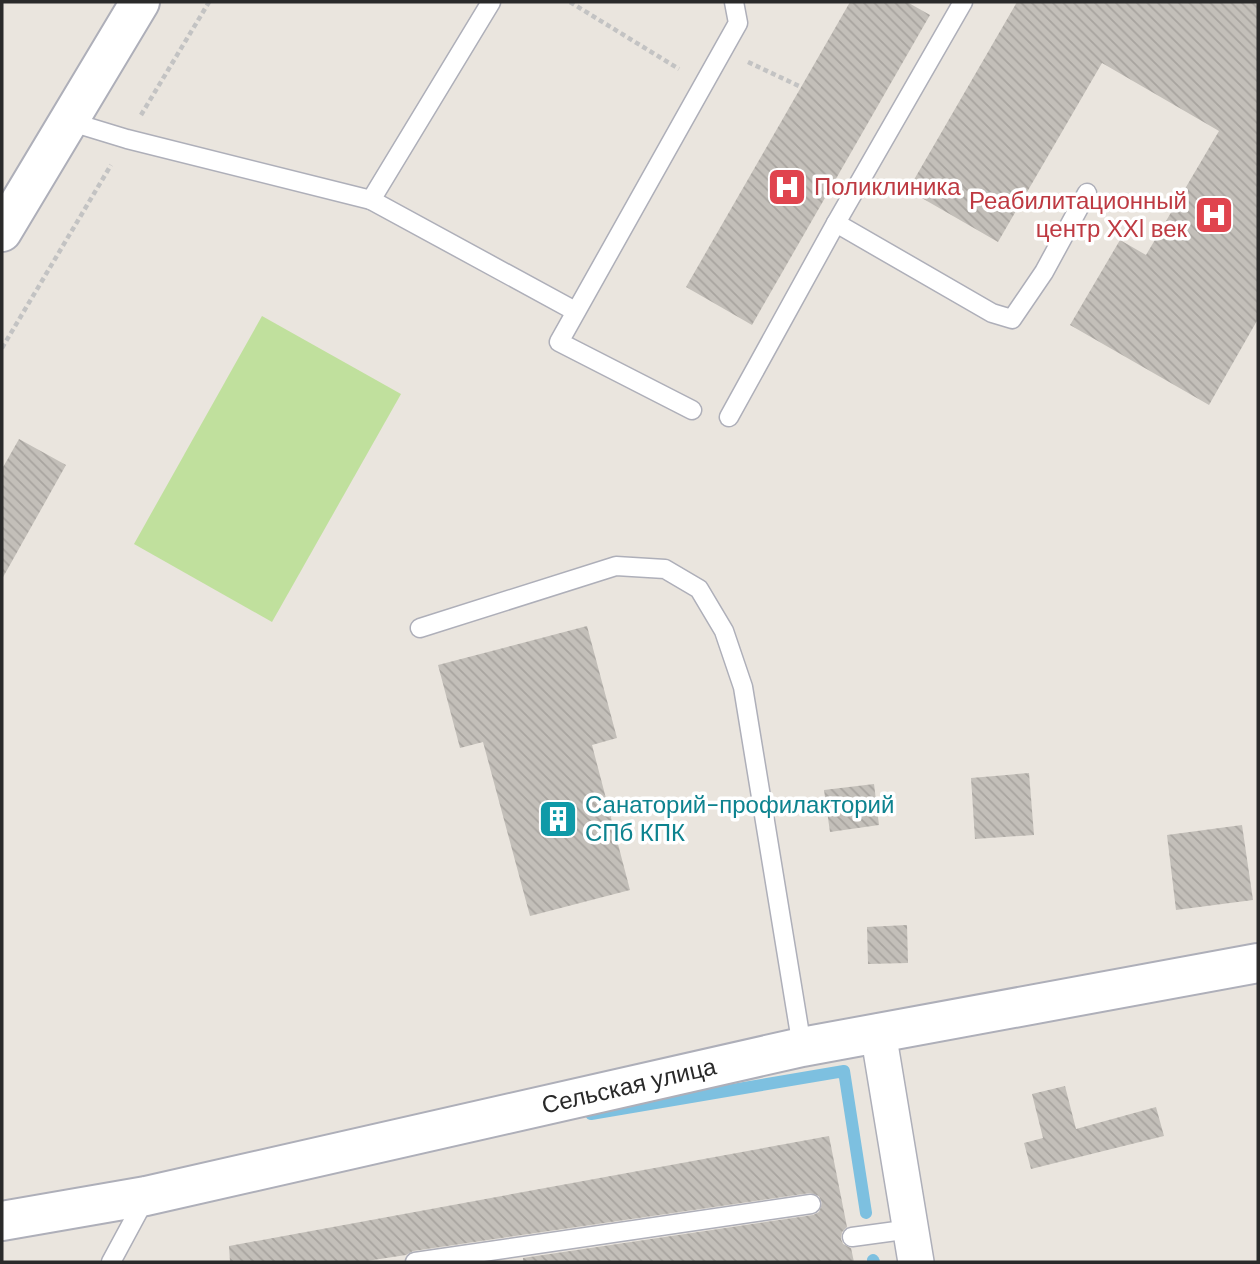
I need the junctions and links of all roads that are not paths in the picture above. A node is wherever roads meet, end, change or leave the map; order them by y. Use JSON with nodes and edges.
{"nodes":[{"id":1,"x":140,"y":2,"type":"edge"},
{"id":2,"x":492,"y":2,"type":"edge"},
{"id":3,"x":734,"y":2,"type":"edge"},
{"id":4,"x":963,"y":2,"type":"edge"},
{"id":5,"x":68,"y":121,"type":"junction"},
{"id":6,"x":1087,"y":193,"type":"dead end"},
{"id":7,"x":371,"y":200,"type":"junction"},
{"id":8,"x":836,"y":223,"type":"junction"},
{"id":9,"x":2,"y":232,"type":"edge"},
{"id":10,"x":575,"y":311,"type":"junction"},
{"id":11,"x":692,"y":410,"type":"dead end"},
{"id":12,"x":729,"y":417,"type":"dead end"},
{"id":13,"x":420,"y":628,"type":"dead end"},
{"id":14,"x":1258,"y":963,"type":"edge"},
{"id":15,"x":878,"y":1032,"type":"junction"},
{"id":16,"x":802,"y":1047,"type":"junction"},
{"id":17,"x":146,"y":1196,"type":"junction"},
{"id":18,"x":811,"y":1204,"type":"dead end"},
{"id":19,"x":2,"y":1221,"type":"edge"},
{"id":20,"x":852,"y":1237,"type":"dead end"},
{"id":21,"x":914,"y":1246,"type":"edge"},
{"id":22,"x":111,"y":1262,"type":"edge"},
{"id":23,"x":415,"y":1262,"type":"edge"}],
"edges":[{"from":1,"to":5,"type":"street"},
{"from":2,"to":7,"type":"lane"},
{"from":3,"to":10,"type":"lane"},
{"from":4,"to":8,"type":"lane"},
{"from":5,"to":7,"type":"lane"},
{"from":5,"to":9,"type":"street"},
{"from":6,"to":8,"type":"lane"},
{"from":7,"to":10,"type":"lane"},
{"from":8,"to":12,"type":"lane"},
{"from":10,"to":11,"type":"lane"},
{"from":13,"to":16,"type":"lane"},
{"from":14,"to":15,"type":"street","name":"Сельская улица"},
{"from":15,"to":16,"type":"street","name":"Сельская улица"},
{"from":15,"to":21,"type":"street"},
{"from":16,"to":17,"type":"street","name":"Сельская улица"},
{"from":17,"to":19,"type":"street","name":"Сельская улица"},
{"from":17,"to":22,"type":"lane"},
{"from":18,"to":23,"type":"lane"},
{"from":20,"to":21,"type":"lane"}]}
